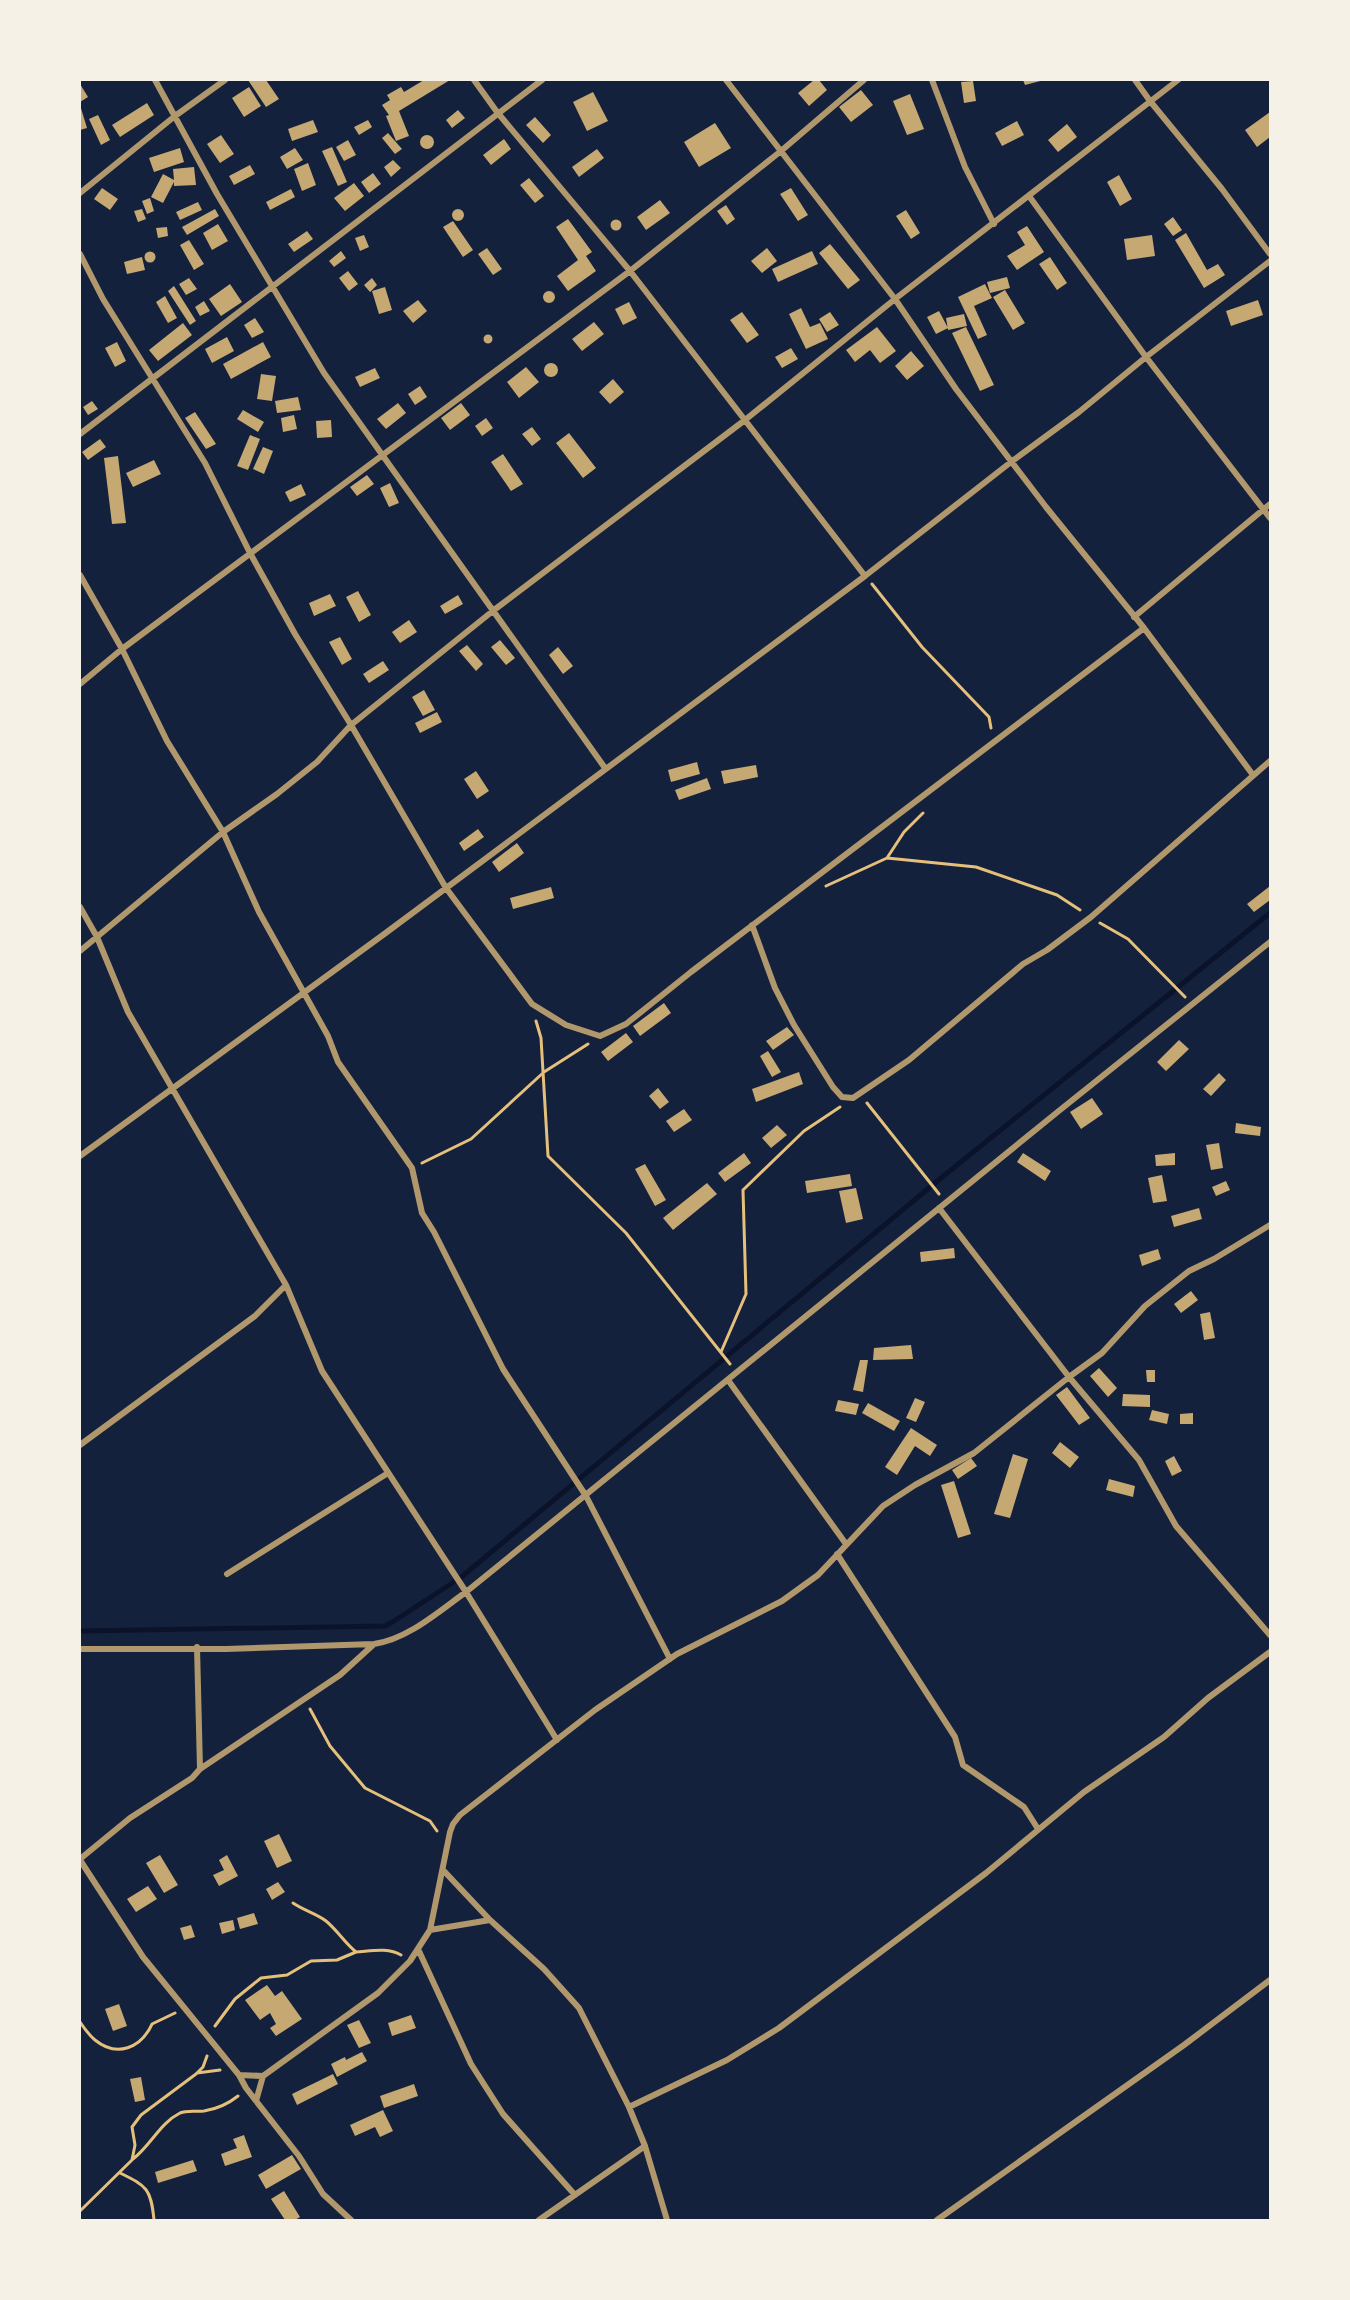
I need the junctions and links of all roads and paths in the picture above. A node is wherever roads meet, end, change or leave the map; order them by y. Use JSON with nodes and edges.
{"nodes":[{"id":1,"x":155,"y":80,"type":"edge"},
{"id":2,"x":225,"y":80,"type":"edge"},
{"id":3,"x":474,"y":80,"type":"edge"},
{"id":4,"x":542,"y":80,"type":"edge"},
{"id":5,"x":726,"y":80,"type":"edge"},
{"id":6,"x":864,"y":80,"type":"edge"},
{"id":7,"x":932,"y":80,"type":"edge"},
{"id":8,"x":1135,"y":80,"type":"edge"},
{"id":9,"x":1178,"y":80,"type":"edge"},
{"id":10,"x":1150,"y":100,"type":"junction"},
{"id":11,"x":497,"y":112,"type":"junction"},
{"id":12,"x":175,"y":116,"type":"junction"},
{"id":13,"x":781,"y":151,"type":"junction"},
{"id":14,"x":80,"y":193,"type":"edge"},
{"id":15,"x":1029,"y":196,"type":"junction"},
{"id":16,"x":994,"y":224,"type":"junction"},
{"id":17,"x":80,"y":254,"type":"edge"},
{"id":18,"x":1270,"y":254,"type":"edge"},
{"id":19,"x":1270,"y":261,"type":"edge"},
{"id":20,"x":630,"y":271,"type":"junction"},
{"id":21,"x":274,"y":286,"type":"junction"},
{"id":22,"x":895,"y":299,"type":"junction"},
{"id":23,"x":1146,"y":357,"type":"junction"},
{"id":24,"x":152,"y":378,"type":"junction"},
{"id":25,"x":745,"y":420,"type":"junction"},
{"id":26,"x":80,"y":434,"type":"edge"},
{"id":27,"x":382,"y":456,"type":"junction"},
{"id":28,"x":1011,"y":462,"type":"junction"},
{"id":29,"x":1270,"y":504,"type":"edge"},
{"id":30,"x":1264,"y":509,"type":"junction"},
{"id":31,"x":1270,"y":518,"type":"edge"},
{"id":32,"x":249,"y":553,"type":"junction"},
{"id":33,"x":80,"y":575,"type":"edge"},
{"id":34,"x":865,"y":576,"type":"junction"},
{"id":35,"x":494,"y":610,"type":"junction"},
{"id":36,"x":1134,"y":617,"type":"junction"},
{"id":37,"x":1144,"y":628,"type":"junction"},
{"id":38,"x":122,"y":649,"type":"junction"},
{"id":39,"x":80,"y":684,"type":"edge"},
{"id":40,"x":351,"y":725,"type":"junction"},
{"id":41,"x":994,"y":742,"type":"junction"},
{"id":42,"x":1270,"y":761,"type":"edge"},
{"id":43,"x":605,"y":768,"type":"junction"},
{"id":44,"x":1253,"y":775,"type":"junction"},
{"id":45,"x":929,"y":807,"type":"dead end"},
{"id":46,"x":224,"y":832,"type":"junction"},
{"id":47,"x":887,"y":858,"type":"junction"},
{"id":48,"x":446,"y":888,"type":"junction"},
{"id":49,"x":799,"y":890,"type":"junction"},
{"id":50,"x":80,"y":906,"type":"edge"},
{"id":51,"x":1091,"y":917,"type":"junction"},
{"id":52,"x":752,"y":925,"type":"junction"},
{"id":53,"x":97,"y":937,"type":"junction"},
{"id":54,"x":1270,"y":942,"type":"edge"},
{"id":55,"x":80,"y":951,"type":"edge"},
{"id":56,"x":1173,"y":984,"type":"dead end"},
{"id":57,"x":303,"y":993,"type":"junction"},
{"id":58,"x":532,"y":1004,"type":"junction"},
{"id":59,"x":600,"y":1036,"type":"junction"},
{"id":60,"x":544,"y":1072,"type":"junction"},
{"id":61,"x":173,"y":1088,"type":"junction"},
{"id":62,"x":860,"y":1094,"type":"junction"},
{"id":63,"x":854,"y":1098,"type":"junction"},
{"id":64,"x":80,"y":1156,"type":"edge"},
{"id":65,"x":412,"y":1168,"type":"junction"},
{"id":66,"x":929,"y":1182,"type":"dead end"},
{"id":67,"x":939,"y":1208,"type":"junction"},
{"id":68,"x":1270,"y":1225,"type":"edge"},
{"id":69,"x":286,"y":1285,"type":"junction"},
{"id":70,"x":1068,"y":1377,"type":"junction"},
{"id":71,"x":728,"y":1380,"type":"junction"},
{"id":72,"x":80,"y":1445,"type":"edge"},
{"id":73,"x":388,"y":1473,"type":"junction"},
{"id":74,"x":586,"y":1496,"type":"junction"},
{"id":75,"x":846,"y":1544,"type":"junction"},
{"id":76,"x":837,"y":1554,"type":"junction"},
{"id":77,"x":227,"y":1574,"type":"dead end"},
{"id":78,"x":466,"y":1592,"type":"junction"},
{"id":79,"x":1270,"y":1635,"type":"edge"},
{"id":80,"x":374,"y":1644,"type":"junction"},
{"id":81,"x":197,"y":1647,"type":"junction"},
{"id":82,"x":80,"y":1649,"type":"edge"},
{"id":83,"x":1270,"y":1652,"type":"edge"},
{"id":84,"x":670,"y":1659,"type":"junction"},
{"id":85,"x":304,"y":1699,"type":"junction"},
{"id":86,"x":557,"y":1740,"type":"junction"},
{"id":87,"x":200,"y":1769,"type":"junction"},
{"id":88,"x":1038,"y":1829,"type":"junction"},
{"id":89,"x":447,"y":1847,"type":"junction"},
{"id":90,"x":80,"y":1860,"type":"edge"},
{"id":91,"x":443,"y":1870,"type":"junction"},
{"id":92,"x":293,"y":1903,"type":"dead end"},
{"id":93,"x":490,"y":1920,"type":"junction"},
{"id":94,"x":430,"y":1930,"type":"junction"},
{"id":95,"x":418,"y":1949,"type":"junction"},
{"id":96,"x":356,"y":1952,"type":"junction"},
{"id":97,"x":410,"y":1961,"type":"junction"},
{"id":98,"x":1270,"y":1980,"type":"edge"},
{"id":99,"x":179,"y":2000,"type":"junction"},
{"id":100,"x":193,"y":2019,"type":"junction"},
{"id":101,"x":80,"y":2022,"type":"edge"},
{"id":102,"x":207,"y":2046,"type":"dead end"},
{"id":103,"x":196,"y":2074,"type":"junction"},
{"id":104,"x":239,"y":2075,"type":"junction"},
{"id":105,"x":263,"y":2076,"type":"junction"},
{"id":106,"x":246,"y":2088,"type":"junction"},
{"id":107,"x":256,"y":2101,"type":"junction"},
{"id":108,"x":629,"y":2107,"type":"junction"},
{"id":109,"x":645,"y":2146,"type":"junction"},
{"id":110,"x":132,"y":2160,"type":"junction"},
{"id":111,"x":120,"y":2172,"type":"junction"},
{"id":112,"x":575,"y":2195,"type":"junction"},
{"id":113,"x":80,"y":2211,"type":"edge"},
{"id":114,"x":154,"y":2220,"type":"edge"},
{"id":115,"x":351,"y":2220,"type":"edge"},
{"id":116,"x":539,"y":2220,"type":"edge"},
{"id":117,"x":667,"y":2220,"type":"edge"},
{"id":118,"x":937,"y":2220,"type":"edge"}],
"edges":[{"from":1,"to":12,"type":"street"},
{"from":2,"to":12,"type":"street"},
{"from":3,"to":11,"type":"street"},
{"from":4,"to":11,"type":"street"},
{"from":5,"to":13,"type":"street"},
{"from":6,"to":13,"type":"street"},
{"from":7,"to":16,"type":"street"},
{"from":8,"to":10,"type":"street"},
{"from":9,"to":10,"type":"street"},
{"from":10,"to":15,"type":"street"},
{"from":10,"to":18,"type":"street"},
{"from":11,"to":20,"type":"street"},
{"from":11,"to":21,"type":"street"},
{"from":12,"to":14,"type":"street"},
{"from":12,"to":21,"type":"street"},
{"from":13,"to":20,"type":"street"},
{"from":13,"to":22,"type":"street"},
{"from":15,"to":16,"type":"street"},
{"from":15,"to":23,"type":"street"},
{"from":16,"to":22,"type":"street"},
{"from":17,"to":24,"type":"street"},
{"from":19,"to":23,"type":"street"},
{"from":20,"to":25,"type":"street"},
{"from":20,"to":27,"type":"street"},
{"from":21,"to":24,"type":"street"},
{"from":21,"to":27,"type":"street"},
{"from":22,"to":25,"type":"street"},
{"from":22,"to":28,"type":"street"},
{"from":23,"to":28,"type":"street"},
{"from":23,"to":30,"type":"street"},
{"from":24,"to":26,"type":"street"},
{"from":24,"to":32,"type":"street"},
{"from":25,"to":34,"type":"street"},
{"from":25,"to":35,"type":"street"},
{"from":27,"to":32,"type":"street"},
{"from":27,"to":35,"type":"street"},
{"from":28,"to":34,"type":"street"},
{"from":28,"to":36,"type":"street"},
{"from":29,"to":30,"type":"street"},
{"from":30,"to":31,"type":"street"},
{"from":30,"to":36,"type":"street"},
{"from":32,"to":38,"type":"street"},
{"from":32,"to":40,"type":"street"},
{"from":33,"to":38,"type":"street"},
{"from":34,"to":41,"type":"path"},
{"from":34,"to":43,"type":"street"},
{"from":35,"to":40,"type":"street"},
{"from":35,"to":43,"type":"street"},
{"from":36,"to":37,"type":"street"},
{"from":37,"to":41,"type":"street"},
{"from":37,"to":44,"type":"street"},
{"from":38,"to":39,"type":"street"},
{"from":38,"to":46,"type":"street"},
{"from":40,"to":46,"type":"street"},
{"from":40,"to":48,"type":"street"},
{"from":41,"to":49,"type":"street"},
{"from":42,"to":44,"type":"street"},
{"from":43,"to":48,"type":"street"},
{"from":44,"to":51,"type":"street"},
{"from":45,"to":47,"type":"path"},
{"from":46,"to":53,"type":"street"},
{"from":46,"to":57,"type":"street"},
{"from":47,"to":49,"type":"path"},
{"from":47,"to":51,"type":"path"},
{"from":48,"to":57,"type":"street"},
{"from":48,"to":58,"type":"street"},
{"from":49,"to":52,"type":"street"},
{"from":50,"to":53,"type":"street"},
{"from":51,"to":56,"type":"path"},
{"from":51,"to":62,"type":"street"},
{"from":52,"to":59,"type":"street"},
{"from":52,"to":63,"type":"street"},
{"from":53,"to":55,"type":"street"},
{"from":53,"to":61,"type":"street"},
{"from":54,"to":67,"type":"street"},
{"from":57,"to":61,"type":"street"},
{"from":57,"to":65,"type":"street"},
{"from":58,"to":59,"type":"street"},
{"from":58,"to":60,"type":"path"},
{"from":59,"to":60,"type":"path"},
{"from":60,"to":63,"type":"path"},
{"from":60,"to":65,"type":"path"},
{"from":61,"to":64,"type":"street"},
{"from":61,"to":69,"type":"street"},
{"from":62,"to":63,"type":"street"},
{"from":62,"to":66,"type":"path"},
{"from":65,"to":74,"type":"street"},
{"from":67,"to":70,"type":"street"},
{"from":67,"to":71,"type":"street"},
{"from":68,"to":70,"type":"street"},
{"from":69,"to":72,"type":"street"},
{"from":69,"to":73,"type":"street"},
{"from":70,"to":75,"type":"street"},
{"from":70,"to":79,"type":"street"},
{"from":71,"to":74,"type":"street"},
{"from":71,"to":75,"type":"street"},
{"from":73,"to":77,"type":"street"},
{"from":73,"to":78,"type":"street"},
{"from":74,"to":78,"type":"street"},
{"from":74,"to":84,"type":"street"},
{"from":75,"to":76,"type":"street"},
{"from":76,"to":84,"type":"street"},
{"from":76,"to":88,"type":"street"},
{"from":78,"to":80,"type":"street"},
{"from":78,"to":86,"type":"street"},
{"from":80,"to":81,"type":"street"},
{"from":80,"to":85,"type":"street"},
{"from":81,"to":82,"type":"street"},
{"from":81,"to":87,"type":"street"},
{"from":83,"to":88,"type":"street"},
{"from":84,"to":86,"type":"street"},
{"from":85,"to":87,"type":"street"},
{"from":85,"to":89,"type":"path"},
{"from":86,"to":89,"type":"street"},
{"from":87,"to":90,"type":"street"},
{"from":88,"to":108,"type":"street"},
{"from":89,"to":91,"type":"street"},
{"from":90,"to":99,"type":"street"},
{"from":91,"to":93,"type":"street"},
{"from":91,"to":94,"type":"street"},
{"from":92,"to":96,"type":"path"},
{"from":93,"to":94,"type":"street"},
{"from":93,"to":108,"type":"street"},
{"from":94,"to":95,"type":"street"},
{"from":95,"to":97,"type":"street"},
{"from":95,"to":112,"type":"street"},
{"from":96,"to":97,"type":"path"},
{"from":96,"to":100,"type":"path"},
{"from":97,"to":105,"type":"street"},
{"from":98,"to":118,"type":"street"},
{"from":99,"to":100,"type":"street"},
{"from":99,"to":101,"type":"path"},
{"from":100,"to":104,"type":"street"},
{"from":102,"to":103,"type":"path"},
{"from":103,"to":104,"type":"path"},
{"from":103,"to":110,"type":"path"},
{"from":104,"to":105,"type":"street"},
{"from":104,"to":106,"type":"street"},
{"from":105,"to":107,"type":"street"},
{"from":106,"to":107,"type":"street"},
{"from":106,"to":110,"type":"path"},
{"from":107,"to":115,"type":"street"},
{"from":108,"to":109,"type":"street"},
{"from":109,"to":112,"type":"street"},
{"from":109,"to":117,"type":"street"},
{"from":110,"to":111,"type":"path"},
{"from":111,"to":113,"type":"path"},
{"from":111,"to":114,"type":"path"},
{"from":112,"to":116,"type":"street"}]}
